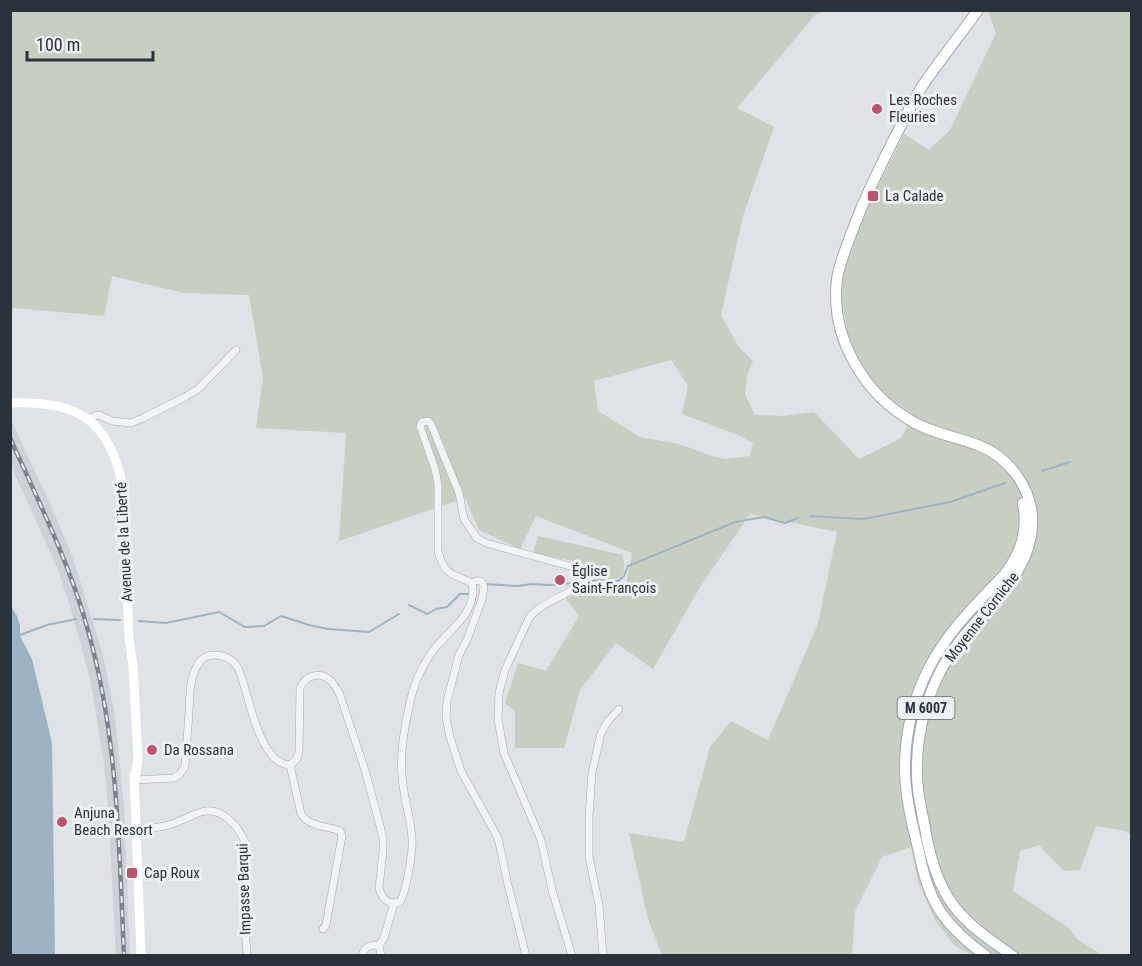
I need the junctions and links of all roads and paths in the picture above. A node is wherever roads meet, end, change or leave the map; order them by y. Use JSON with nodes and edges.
{"nodes":[{"id":1,"x":978,"y":10,"type":"edge"},
{"id":2,"x":236,"y":350,"type":"dead end"},
{"id":3,"x":11,"y":403,"type":"edge"},
{"id":4,"x":89,"y":420,"type":"junction"},
{"id":5,"x":1006,"y":464,"type":"junction"},
{"id":6,"x":472,"y":583,"type":"junction"},
{"id":7,"x":619,"y":709,"type":"dead end"},
{"id":8,"x":290,"y":765,"type":"junction"},
{"id":9,"x":135,"y":780,"type":"junction"},
{"id":10,"x":137,"y":830,"type":"junction"},
{"id":11,"x":930,"y":856,"type":"junction"},
{"id":12,"x":394,"y":903,"type":"junction"},
{"id":13,"x":323,"y":929,"type":"dead end"},
{"id":14,"x":379,"y":945,"type":"junction"},
{"id":15,"x":247,"y":952,"type":"dead end"},
{"id":16,"x":985,"y":954,"type":"edge"},
{"id":17,"x":141,"y":956,"type":"edge"},
{"id":18,"x":362,"y":956,"type":"edge"},
{"id":19,"x":381,"y":956,"type":"edge"},
{"id":20,"x":526,"y":956,"type":"edge"},
{"id":21,"x":572,"y":956,"type":"edge"},
{"id":22,"x":603,"y":956,"type":"edge"},
{"id":23,"x":999,"y":956,"type":"edge"},
{"id":24,"x":1013,"y":956,"type":"edge"}],
"edges":[{"from":1,"to":5,"type":"main road","name":"Moyenne Corniche","number":"M 6007"},
{"from":2,"to":4,"type":"street"},
{"from":3,"to":4,"type":"main road","name":"Avenue de la Liberté"},
{"from":4,"to":9,"type":"main road","name":"Avenue de la Liberté"},
{"from":5,"to":11,"type":"main road","name":"Moyenne Corniche","number":"M 6007"},
{"from":5,"to":16,"type":"main road","name":"Moyenne Corniche","number":"M 6007"},
{"from":6,"to":12,"type":"street"},
{"from":6,"to":20,"type":"street"},
{"from":6,"to":21,"type":"street"},
{"from":7,"to":22,"type":"street"},
{"from":8,"to":9,"type":"street"},
{"from":8,"to":12,"type":"street"},
{"from":8,"to":13,"type":"street"},
{"from":9,"to":10,"type":"main road","name":"Avenue de la Liberté"},
{"from":10,"to":15,"type":"street","name":"Impasse Barqui"},
{"from":10,"to":17,"type":"main road","name":"Avenue de la Liberté"},
{"from":11,"to":16,"type":"main road"},
{"from":11,"to":24,"type":"main road","name":"Moyenne Corniche","number":"M 6007"},
{"from":12,"to":14,"type":"street"},
{"from":14,"to":18,"type":"street"},
{"from":14,"to":19,"type":"street"},
{"from":16,"to":23,"type":"main road"}]}
